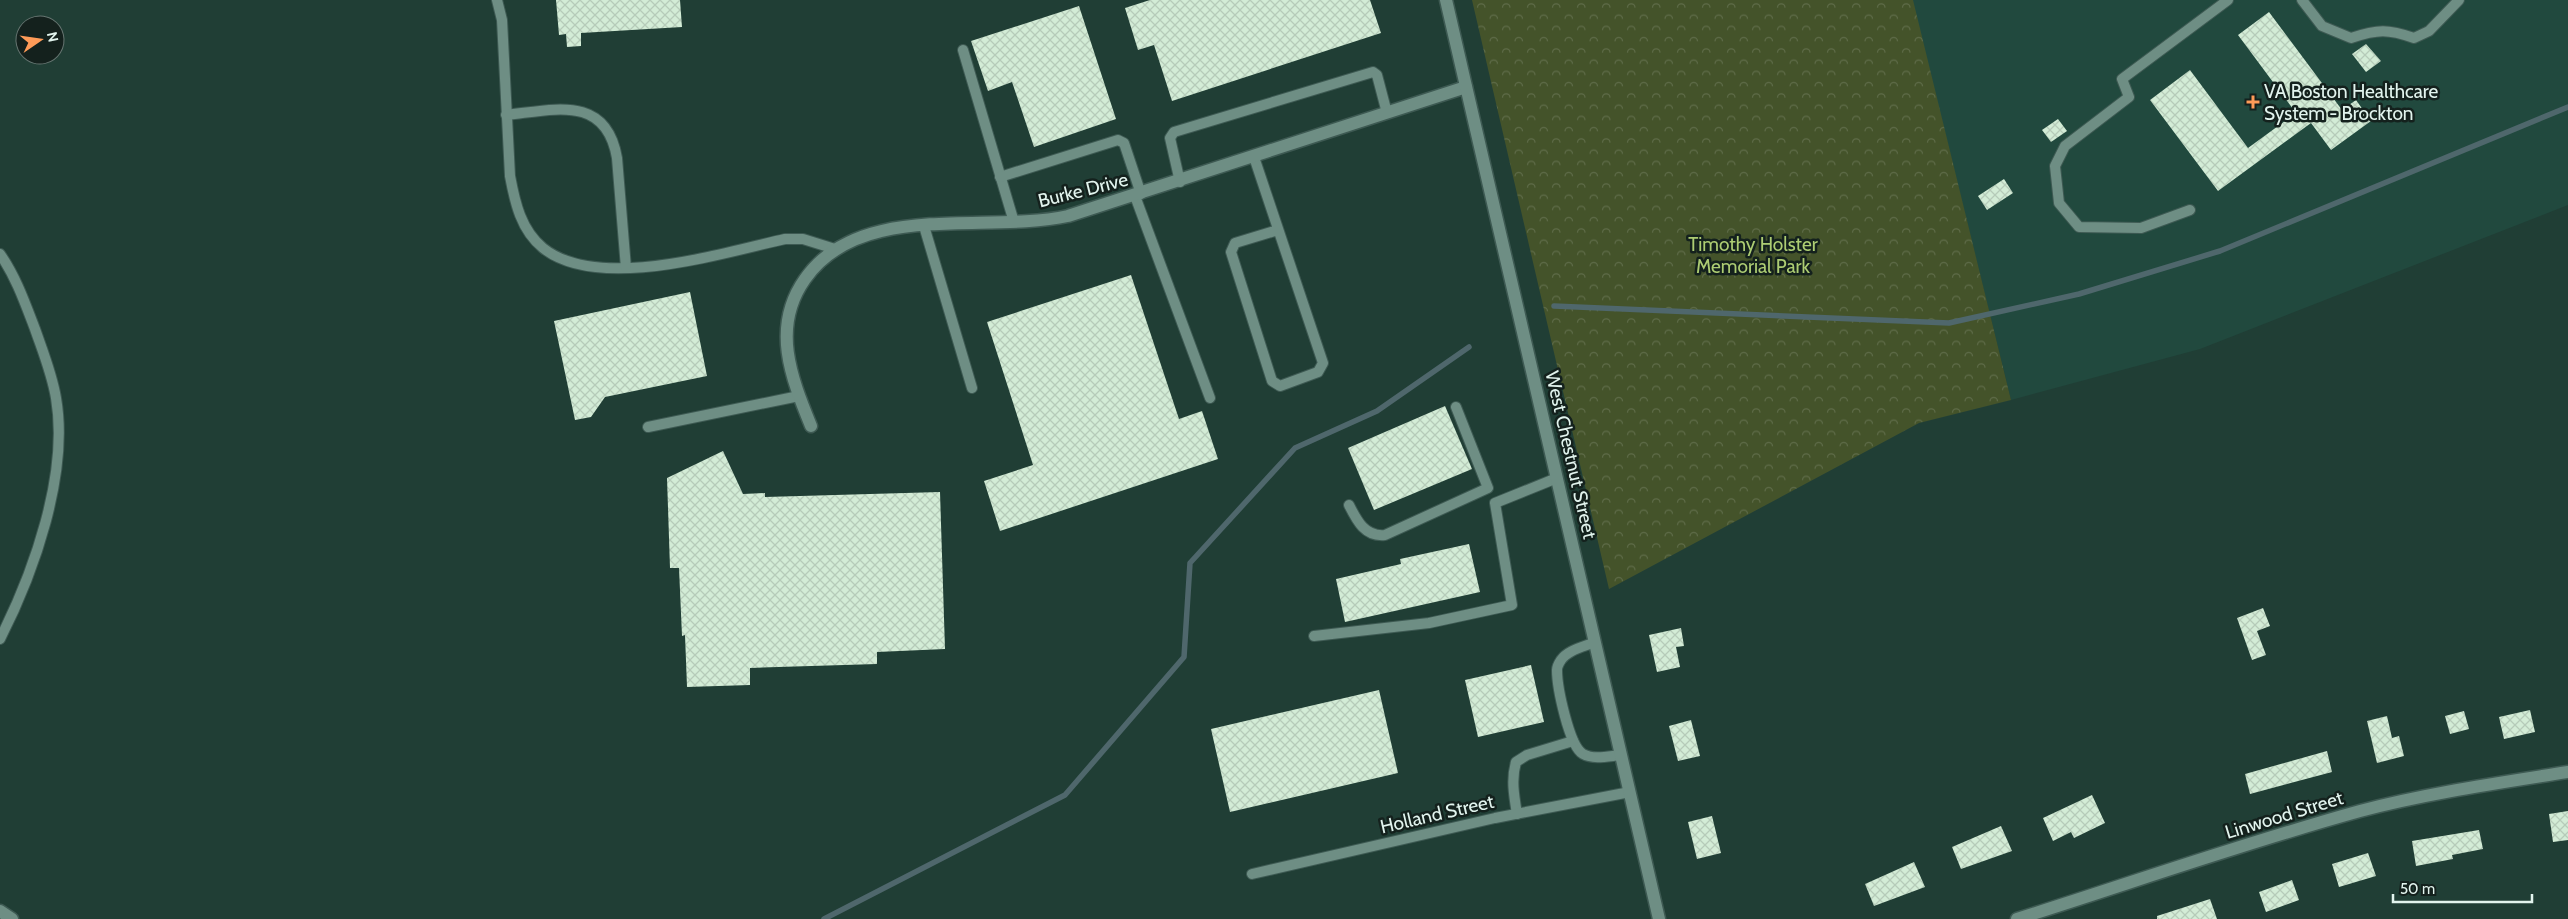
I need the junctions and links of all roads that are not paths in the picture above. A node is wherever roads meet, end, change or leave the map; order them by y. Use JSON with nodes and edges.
{"nodes":[{"id":1,"x":497,"y":0,"type":"edge"},
{"id":2,"x":1446,"y":0,"type":"edge"},
{"id":3,"x":2228,"y":0,"type":"edge"},
{"id":4,"x":2302,"y":0,"type":"edge"},
{"id":5,"x":2459,"y":0,"type":"edge"},
{"id":6,"x":963,"y":50,"type":"dead end"},
{"id":7,"x":1466,"y":87,"type":"junction"},
{"id":8,"x":1387,"y":113,"type":"junction"},
{"id":9,"x":506,"y":116,"type":"junction"},
{"id":10,"x":1254,"y":157,"type":"junction"},
{"id":11,"x":1000,"y":177,"type":"junction"},
{"id":12,"x":1180,"y":182,"type":"junction"},
{"id":13,"x":1138,"y":195,"type":"junction"},
{"id":14,"x":2190,"y":210,"type":"dead end"},
{"id":15,"x":1014,"y":222,"type":"junction"},
{"id":16,"x":924,"y":226,"type":"junction"},
{"id":17,"x":1278,"y":230,"type":"junction"},
{"id":18,"x":835,"y":249,"type":"junction"},
{"id":19,"x":0,"y":254,"type":"edge"},
{"id":20,"x":626,"y":268,"type":"junction"},
{"id":21,"x":972,"y":388,"type":"dead end"},
{"id":22,"x":799,"y":396,"type":"junction"},
{"id":23,"x":1210,"y":398,"type":"dead end"},
{"id":24,"x":1456,"y":407,"type":"dead end"},
{"id":25,"x":811,"y":426,"type":"dead end"},
{"id":26,"x":648,"y":427,"type":"dead end"},
{"id":27,"x":1557,"y":478,"type":"junction"},
{"id":28,"x":1488,"y":488,"type":"junction"},
{"id":29,"x":1495,"y":503,"type":"junction"},
{"id":30,"x":1349,"y":505,"type":"dead end"},
{"id":31,"x":1314,"y":636,"type":"dead end"},
{"id":32,"x":0,"y":639,"type":"edge"},
{"id":33,"x":1595,"y":642,"type":"junction"},
{"id":34,"x":1573,"y":741,"type":"junction"},
{"id":35,"x":1621,"y":754,"type":"junction"},
{"id":36,"x":2568,"y":772,"type":"edge"},
{"id":37,"x":1630,"y":792,"type":"junction"},
{"id":38,"x":1517,"y":814,"type":"junction"},
{"id":39,"x":1252,"y":874,"type":"dead end"},
{"id":40,"x":0,"y":911,"type":"edge"},
{"id":41,"x":12,"y":919,"type":"edge"},
{"id":42,"x":1659,"y":919,"type":"edge"},
{"id":43,"x":2017,"y":919,"type":"edge"}],
"edges":[{"from":1,"to":9,"type":"lane"},
{"from":2,"to":7,"type":"street","name":"West Chestnut Street"},
{"from":3,"to":14,"type":"lane"},
{"from":4,"to":5,"type":"lane"},
{"from":6,"to":11,"type":"lane"},
{"from":7,"to":8,"type":"street","name":"Burke Drive"},
{"from":7,"to":27,"type":"street","name":"West Chestnut Street"},
{"from":8,"to":10,"type":"street","name":"Burke Drive"},
{"from":8,"to":12,"type":"lane"},
{"from":9,"to":20,"type":"lane"},
{"from":9,"to":20,"type":"lane"},
{"from":10,"to":12,"type":"street","name":"Burke Drive"},
{"from":10,"to":17,"type":"lane"},
{"from":11,"to":13,"type":"lane"},
{"from":11,"to":15,"type":"lane"},
{"from":12,"to":13,"type":"street","name":"Burke Drive"},
{"from":13,"to":15,"type":"street","name":"Burke Drive"},
{"from":13,"to":23,"type":"lane"},
{"from":15,"to":16,"type":"street","name":"Burke Drive"},
{"from":16,"to":18,"type":"street","name":"Burke Drive"},
{"from":16,"to":21,"type":"lane"},
{"from":17,"to":17,"type":"lane"},
{"from":18,"to":20,"type":"lane"},
{"from":18,"to":22,"type":"street","name":"Burke Drive"},
{"from":19,"to":32,"type":"lane"},
{"from":22,"to":25,"type":"street","name":"Burke Drive"},
{"from":22,"to":26,"type":"lane"},
{"from":24,"to":28,"type":"lane"},
{"from":27,"to":29,"type":"lane"},
{"from":27,"to":33,"type":"street","name":"West Chestnut Street"},
{"from":28,"to":29,"type":"lane"},
{"from":28,"to":30,"type":"lane"},
{"from":29,"to":31,"type":"lane"},
{"from":33,"to":34,"type":"lane"},
{"from":33,"to":35,"type":"street","name":"West Chestnut Street"},
{"from":34,"to":35,"type":"lane"},
{"from":34,"to":38,"type":"lane"},
{"from":35,"to":37,"type":"street","name":"West Chestnut Street"},
{"from":36,"to":43,"type":"street","name":"Linwood Street"},
{"from":37,"to":38,"type":"lane","name":"Holland Street"},
{"from":37,"to":42,"type":"street","name":"West Chestnut Street"},
{"from":38,"to":39,"type":"lane","name":"Holland Street"},
{"from":40,"to":41,"type":"street"}]}
